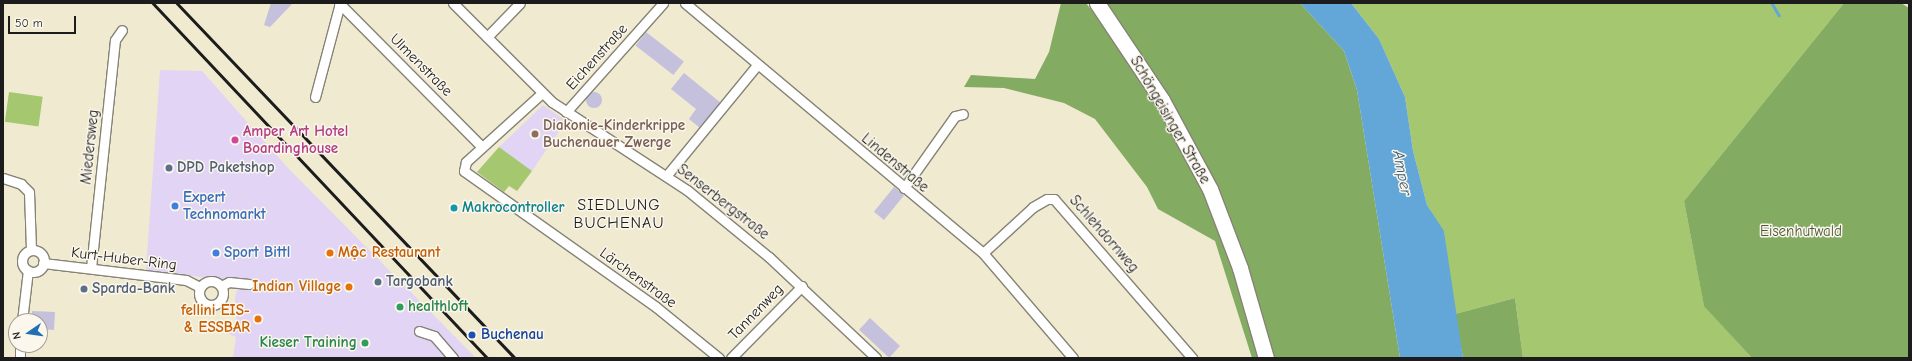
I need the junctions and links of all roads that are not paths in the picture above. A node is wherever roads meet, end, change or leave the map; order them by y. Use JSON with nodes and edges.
{"nodes":[{"id":1,"x":340,"y":3,"type":"edge"},
{"id":2,"x":453,"y":3,"type":"edge"},
{"id":3,"x":520,"y":3,"type":"edge"},
{"id":4,"x":663,"y":3,"type":"edge"},
{"id":5,"x":685,"y":3,"type":"edge"},
{"id":6,"x":1097,"y":3,"type":"edge"},
{"id":7,"x":122,"y":30,"type":"dead end"},
{"id":8,"x":487,"y":37,"type":"junction"},
{"id":9,"x":757,"y":65,"type":"junction"},
{"id":10,"x":542,"y":93,"type":"junction"},
{"id":11,"x":315,"y":97,"type":"dead end"},
{"id":12,"x":566,"y":112,"type":"junction"},
{"id":13,"x":963,"y":114,"type":"dead end"},
{"id":14,"x":482,"y":148,"type":"junction"},
{"id":15,"x":667,"y":175,"type":"junction"},
{"id":16,"x":8,"y":179,"type":"edge"},
{"id":17,"x":904,"y":188,"type":"junction"},
{"id":18,"x":31,"y":250,"type":"junction"},
{"id":19,"x":983,"y":253,"type":"junction"},
{"id":20,"x":43,"y":263,"type":"junction"},
{"id":21,"x":91,"y":268,"type":"junction"},
{"id":22,"x":28,"y":270,"type":"junction"},
{"id":23,"x":249,"y":284,"type":"dead end"},
{"id":24,"x":222,"y":286,"type":"junction"},
{"id":25,"x":802,"y":286,"type":"junction"},
{"id":26,"x":200,"y":287,"type":"junction"},
{"id":27,"x":23,"y":313,"type":"edge"},
{"id":28,"x":419,"y":331,"type":"dead end"},
{"id":29,"x":453,"y":358,"type":"edge"},
{"id":30,"x":719,"y":358,"type":"edge"},
{"id":31,"x":731,"y":358,"type":"edge"},
{"id":32,"x":876,"y":358,"type":"edge"},
{"id":33,"x":1074,"y":358,"type":"edge"},
{"id":34,"x":1192,"y":358,"type":"edge"},
{"id":35,"x":1266,"y":358,"type":"edge"}],
"edges":[{"from":1,"to":11,"type":"street"},
{"from":1,"to":14,"type":"street","name":"Ulmenstraße"},
{"from":2,"to":8,"type":"street","name":"Senserbergstraße"},
{"from":3,"to":8,"type":"street"},
{"from":4,"to":12,"type":"street","name":"Eichenstraße"},
{"from":5,"to":9,"type":"street","name":"Lindenstraße"},
{"from":6,"to":35,"type":"main road","name":"Schöngeisinger Straße"},
{"from":7,"to":21,"type":"street","name":"Miedersweg"},
{"from":8,"to":10,"type":"street","name":"Senserbergstraße"},
{"from":9,"to":15,"type":"street"},
{"from":9,"to":17,"type":"street","name":"Lindenstraße"},
{"from":10,"to":12,"type":"street","name":"Senserbergstraße"},
{"from":10,"to":14,"type":"street"},
{"from":12,"to":15,"type":"street","name":"Senserbergstraße"},
{"from":13,"to":17,"type":"street"},
{"from":14,"to":30,"type":"street","name":"Lärchenstraße"},
{"from":15,"to":25,"type":"street","name":"Senserbergstraße"},
{"from":16,"to":18,"type":"street"},
{"from":17,"to":19,"type":"street","name":"Lindenstraße"},
{"from":18,"to":20,"type":"street"},
{"from":18,"to":22,"type":"street"},
{"from":19,"to":33,"type":"street","name":"Lindenstraße"},
{"from":19,"to":34,"type":"street","name":"Schlehdornweg"},
{"from":20,"to":21,"type":"street","name":"Kurt-Huber-Ring"},
{"from":20,"to":22,"type":"street"},
{"from":21,"to":26,"type":"street","name":"Kurt-Huber-Ring"},
{"from":22,"to":27,"type":"street"},
{"from":23,"to":24,"type":"street"},
{"from":24,"to":26,"type":"street"},
{"from":24,"to":26,"type":"street"},
{"from":25,"to":31,"type":"street","name":"Tannenweg"},
{"from":25,"to":32,"type":"street","name":"Senserbergstraße"},
{"from":28,"to":29,"type":"street"}]}
